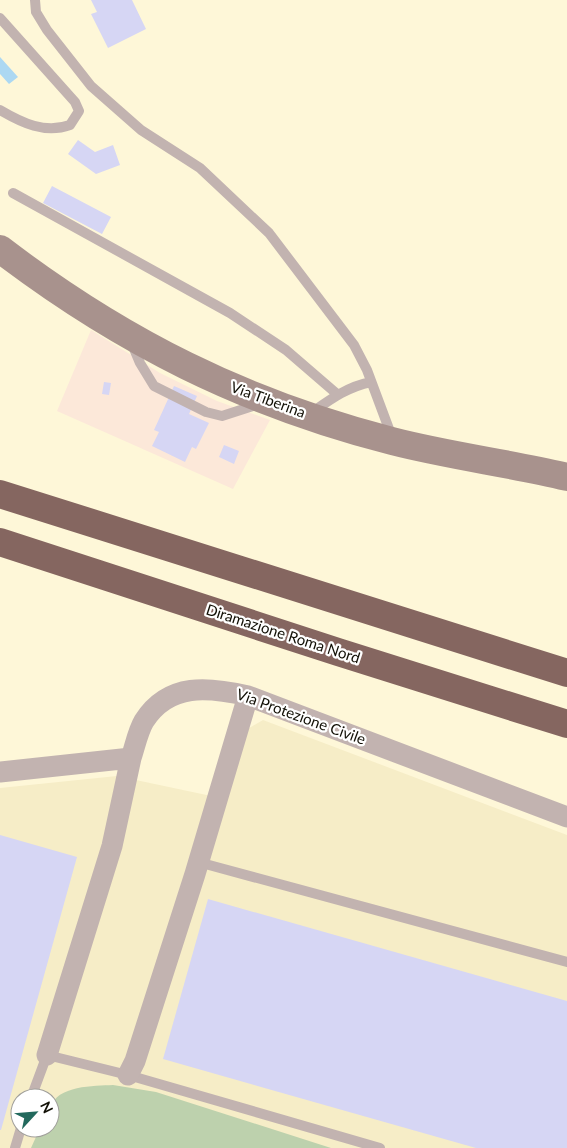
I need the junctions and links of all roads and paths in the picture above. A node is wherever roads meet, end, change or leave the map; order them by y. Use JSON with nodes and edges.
{"nodes":[{"id":1,"x":35,"y":0,"type":"edge"},
{"id":2,"x":0,"y":18,"type":"edge"},
{"id":3,"x":0,"y":110,"type":"edge"},
{"id":4,"x":12,"y":193,"type":"dead end"},
{"id":5,"x":0,"y":249,"type":"edge"},
{"id":6,"x":371,"y":382,"type":"junction"},
{"id":7,"x":338,"y":394,"type":"junction"},
{"id":8,"x":308,"y":415,"type":"junction"},
{"id":9,"x":394,"y":442,"type":"junction"},
{"id":10,"x":567,"y":477,"type":"edge"},
{"id":11,"x":0,"y":494,"type":"edge"},
{"id":12,"x":0,"y":542,"type":"edge"},
{"id":13,"x":567,"y":673,"type":"edge"},
{"id":14,"x":248,"y":696,"type":"junction"},
{"id":15,"x":567,"y":724,"type":"edge"},
{"id":16,"x":131,"y":758,"type":"junction"},
{"id":17,"x":0,"y":772,"type":"edge"},
{"id":18,"x":567,"y":817,"type":"edge"},
{"id":19,"x":198,"y":862,"type":"junction"},
{"id":20,"x":567,"y":962,"type":"edge"},
{"id":21,"x":47,"y":1055,"type":"junction"},
{"id":22,"x":128,"y":1075,"type":"junction"},
{"id":23,"x":35,"y":1088,"type":"edge"},
{"id":24,"x":380,"y":1148,"type":"edge"}],
"edges":[{"from":1,"to":6,"type":"lane"},
{"from":2,"to":3,"type":"lane"},
{"from":4,"to":7,"type":"lane"},
{"from":5,"to":8,"type":"main road","name":"Via Tiberina"},
{"from":6,"to":7,"type":"lane"},
{"from":6,"to":9,"type":"lane"},
{"from":7,"to":8,"type":"lane"},
{"from":8,"to":9,"type":"main road","name":"Via Tiberina"},
{"from":9,"to":10,"type":"main road","name":"Via Tiberina"},
{"from":11,"to":13,"type":"highway"},
{"from":12,"to":15,"type":"highway","name":"Diramazione Roma Nord"},
{"from":14,"to":16,"type":"street","name":"Via Protezione Civile"},
{"from":14,"to":18,"type":"street","name":"Via Protezione Civile"},
{"from":14,"to":19,"type":"street"},
{"from":16,"to":17,"type":"street"},
{"from":16,"to":21,"type":"street","name":"Via Protezione Civile"},
{"from":19,"to":20,"type":"lane"},
{"from":19,"to":22,"type":"street"},
{"from":21,"to":22,"type":"lane"},
{"from":21,"to":23,"type":"lane"},
{"from":22,"to":24,"type":"lane"}]}
